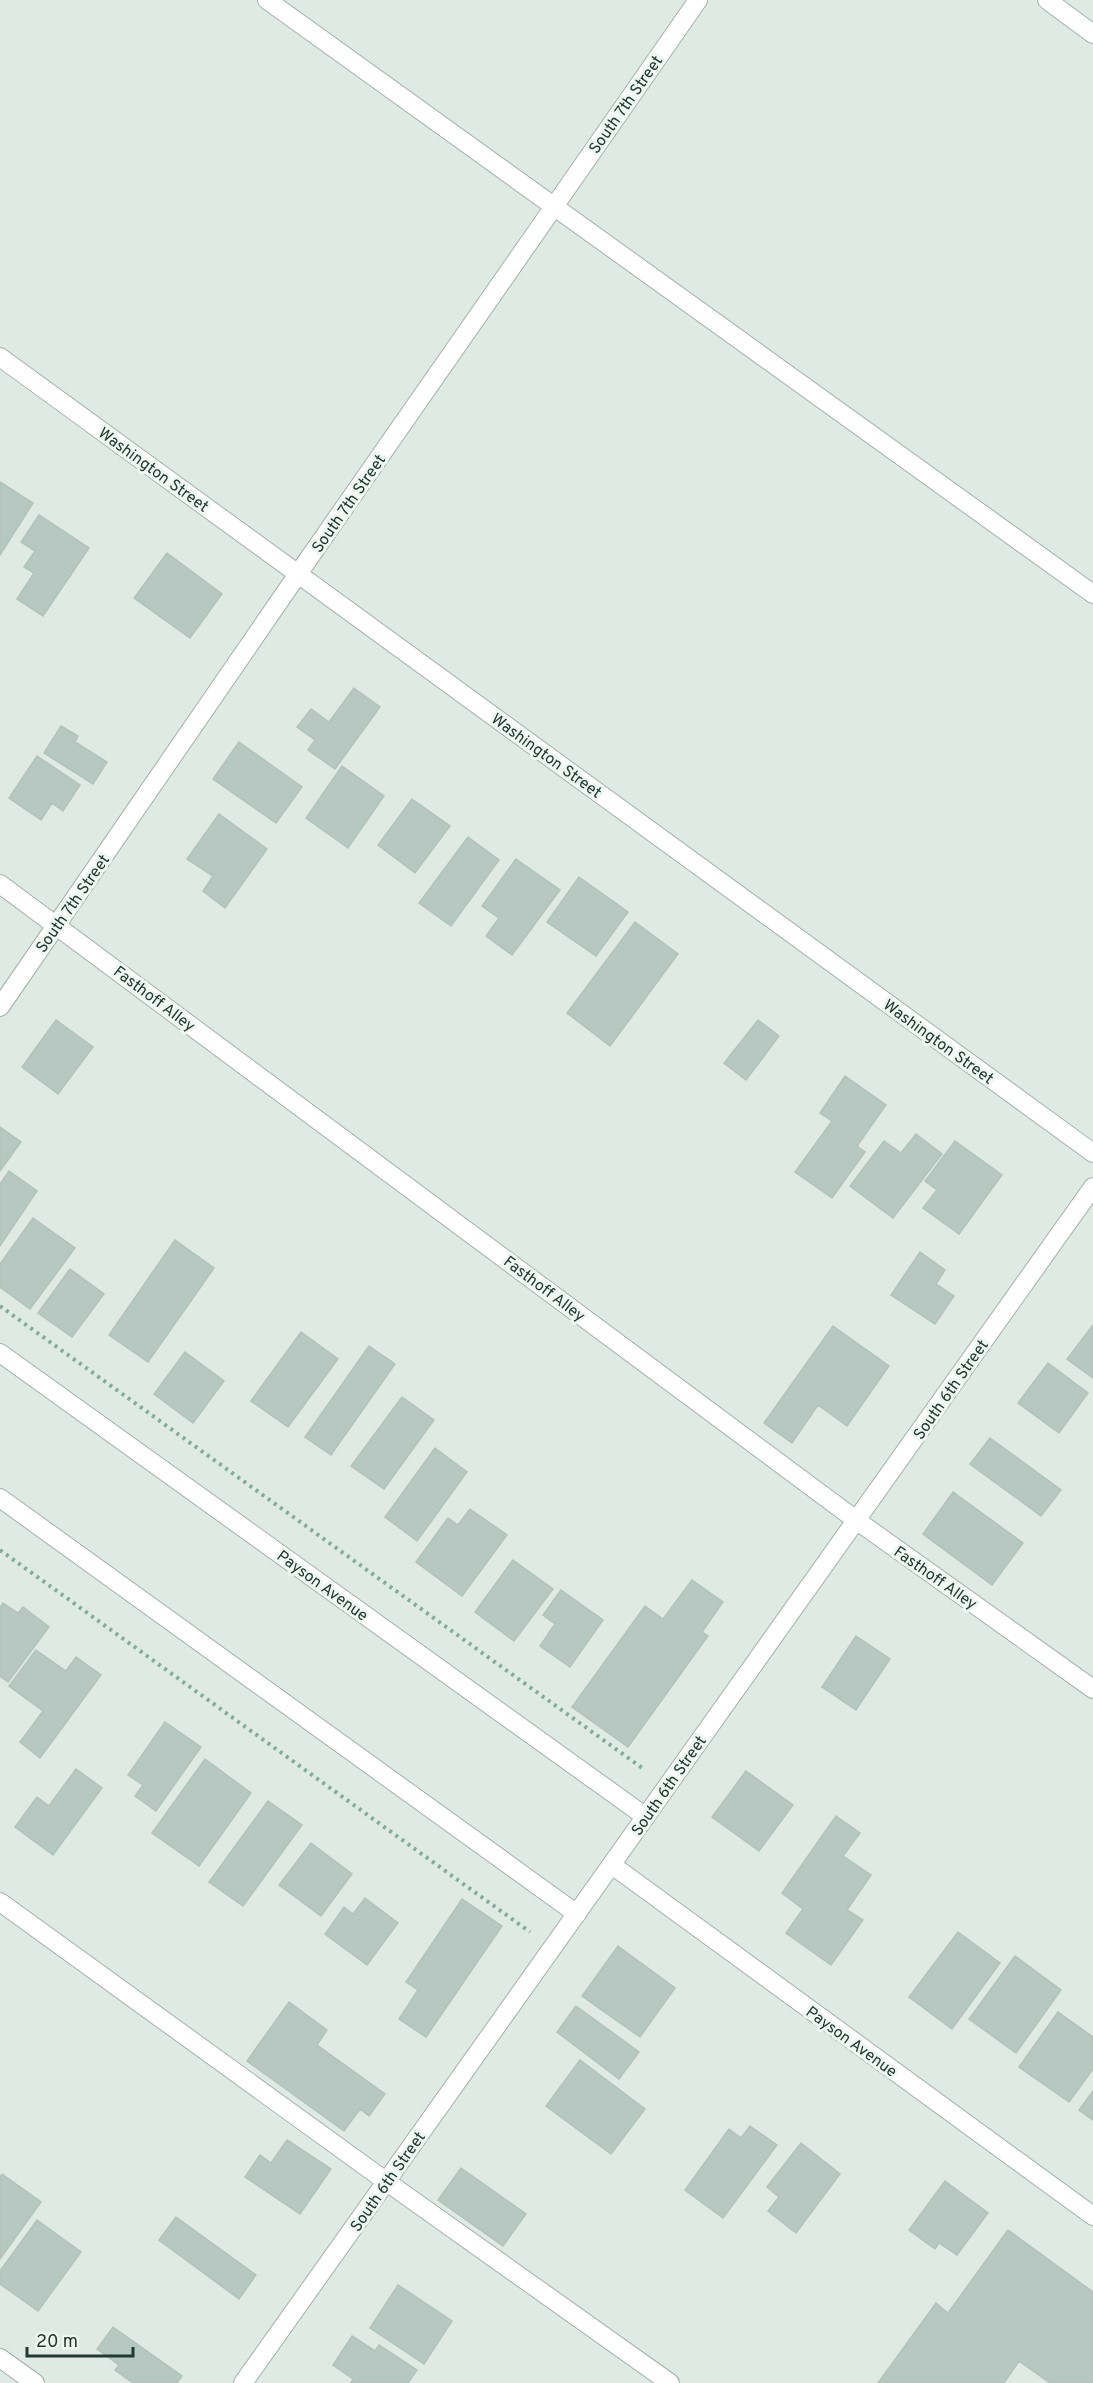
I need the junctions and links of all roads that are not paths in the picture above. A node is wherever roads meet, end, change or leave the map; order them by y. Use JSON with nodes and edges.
{"nodes":[{"id":1,"x":267,"y":0,"type":"edge"},
{"id":2,"x":698,"y":0,"type":"edge"},
{"id":3,"x":1047,"y":0,"type":"edge"},
{"id":4,"x":1093,"y":34,"type":"edge"},
{"id":5,"x":555,"y":205,"type":"junction"},
{"id":6,"x":0,"y":357,"type":"edge"},
{"id":7,"x":298,"y":574,"type":"junction"},
{"id":8,"x":1093,"y":594,"type":"edge"},
{"id":9,"x":0,"y":884,"type":"edge"},
{"id":10,"x":57,"y":925,"type":"junction"},
{"id":11,"x":0,"y":1007,"type":"edge"},
{"id":12,"x":1093,"y":1153,"type":"edge"},
{"id":13,"x":1093,"y":1187,"type":"edge"},
{"id":14,"x":0,"y":1353,"type":"edge"},
{"id":15,"x":0,"y":1498,"type":"edge"},
{"id":16,"x":856,"y":1521,"type":"junction"},
{"id":17,"x":1093,"y":1689,"type":"edge"},
{"id":18,"x":646,"y":1817,"type":"junction"},
{"id":19,"x":612,"y":1865,"type":"junction"},
{"id":20,"x":0,"y":1902,"type":"edge"},
{"id":21,"x":577,"y":1914,"type":"junction"},
{"id":22,"x":387,"y":2182,"type":"junction"},
{"id":23,"x":1093,"y":2216,"type":"edge"},
{"id":24,"x":0,"y":2358,"type":"edge"},
{"id":25,"x":35,"y":2383,"type":"edge"},
{"id":26,"x":243,"y":2383,"type":"edge"},
{"id":27,"x":670,"y":2383,"type":"edge"}],
"edges":[{"from":1,"to":5,"type":"street"},
{"from":2,"to":5,"type":"street","name":"South 7th Street"},
{"from":3,"to":4,"type":"street"},
{"from":5,"to":7,"type":"street","name":"South 7th Street"},
{"from":5,"to":8,"type":"street"},
{"from":6,"to":7,"type":"street","name":"Washington Street"},
{"from":7,"to":10,"type":"street","name":"South 7th Street"},
{"from":7,"to":12,"type":"street","name":"Washington Street"},
{"from":9,"to":10,"type":"street","name":"Fasthoff Alley"},
{"from":10,"to":11,"type":"street","name":"South 7th Street"},
{"from":10,"to":16,"type":"street","name":"Fasthoff Alley"},
{"from":13,"to":16,"type":"street","name":"South 6th Street"},
{"from":14,"to":18,"type":"street","name":"Payson Avenue"},
{"from":15,"to":21,"type":"street"},
{"from":16,"to":17,"type":"street","name":"Fasthoff Alley"},
{"from":16,"to":18,"type":"street","name":"South 6th Street"},
{"from":18,"to":19,"type":"street","name":"South 6th Street"},
{"from":19,"to":21,"type":"street","name":"South 6th Street"},
{"from":19,"to":23,"type":"street","name":"Payson Avenue"},
{"from":20,"to":22,"type":"street"},
{"from":21,"to":22,"type":"street","name":"South 6th Street"},
{"from":22,"to":26,"type":"street","name":"South 6th Street"},
{"from":22,"to":27,"type":"street"},
{"from":24,"to":25,"type":"street"}]}
